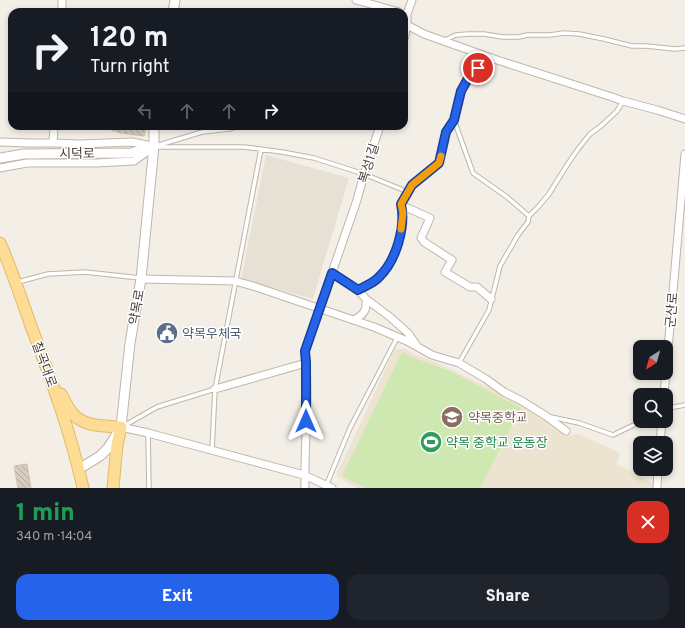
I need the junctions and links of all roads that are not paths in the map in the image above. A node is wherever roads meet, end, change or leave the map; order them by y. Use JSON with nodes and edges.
{"nodes":[{"id":1,"x":356,"y":0,"type":"edge"},
{"id":2,"x":412,"y":0,"type":"edge"},
{"id":3,"x":385,"y":8,"type":"edge"},
{"id":4,"x":408,"y":9,"type":"edge"},
{"id":5,"x":408,"y":25,"type":"edge"},
{"id":6,"x":444,"y":41,"type":"junction"},
{"id":7,"x":685,"y":48,"type":"edge"},
{"id":8,"x":497,"y":60,"type":"junction"},
{"id":9,"x":623,"y":101,"type":"junction"},
{"id":10,"x":685,"y":119,"type":"edge"},
{"id":11,"x":454,"y":120,"type":"junction"},
{"id":12,"x":54,"y":130,"type":"edge"},
{"id":13,"x":154,"y":130,"type":"edge"},
{"id":14,"x":220,"y":130,"type":"edge"},
{"id":15,"x":379,"y":130,"type":"edge"},
{"id":16,"x":0,"y":142,"type":"edge"},
{"id":17,"x":53,"y":143,"type":"junction"},
{"id":18,"x":154,"y":146,"type":"junction"},
{"id":19,"x":260,"y":149,"type":"junction"},
{"id":20,"x":685,"y":154,"type":"edge"},
{"id":21,"x":0,"y":158,"type":"edge"},
{"id":22,"x":0,"y":168,"type":"edge"},
{"id":23,"x":364,"y":174,"type":"junction"},
{"id":24,"x":408,"y":192,"type":"junction"},
{"id":25,"x":401,"y":204,"type":"junction"},
{"id":26,"x":529,"y":216,"type":"junction"},
{"id":27,"x":0,"y":243,"type":"edge"},
{"id":28,"x":332,"y":273,"type":"junction"},
{"id":29,"x":141,"y":279,"type":"junction"},
{"id":30,"x":236,"y":282,"type":"junction"},
{"id":31,"x":15,"y":283,"type":"junction"},
{"id":32,"x":358,"y":290,"type":"junction"},
{"id":33,"x":366,"y":299,"type":"junction"},
{"id":34,"x":491,"y":299,"type":"junction"},
{"id":35,"x":320,"y":308,"type":"junction"},
{"id":36,"x":354,"y":320,"type":"junction"},
{"id":37,"x":397,"y":338,"type":"junction"},
{"id":38,"x":418,"y":348,"type":"junction"},
{"id":39,"x":44,"y":362,"type":"junction"},
{"id":40,"x":306,"y":363,"type":"junction"},
{"id":41,"x":459,"y":363,"type":"junction"},
{"id":42,"x":665,"y":388,"type":"edge"},
{"id":43,"x":215,"y":389,"type":"junction"},
{"id":44,"x":685,"y":405,"type":"edge"},
{"id":45,"x":673,"y":407,"type":"edge"},
{"id":46,"x":546,"y":416,"type":"junction"},
{"id":47,"x":633,"y":425,"type":"edge"},
{"id":48,"x":121,"y":427,"type":"junction"},
{"id":49,"x":566,"y":431,"type":"dead end"},
{"id":50,"x":148,"y":433,"type":"junction"},
{"id":51,"x":212,"y":450,"type":"junction"},
{"id":52,"x":79,"y":470,"type":"junction"},
{"id":53,"x":304,"y":475,"type":"junction"},
{"id":54,"x":658,"y":476,"type":"edge"},
{"id":55,"x":329,"y":487,"type":"edge"},
{"id":56,"x":83,"y":488,"type":"edge"},
{"id":57,"x":113,"y":488,"type":"edge"},
{"id":58,"x":149,"y":488,"type":"edge"},
{"id":59,"x":305,"y":488,"type":"edge"},
{"id":60,"x":657,"y":488,"type":"edge"}],
"edges":[{"from":1,"to":3,"type":"street"},
{"from":2,"to":4,"type":"street"},
{"from":5,"to":6,"type":"street"},
{"from":6,"to":7,"type":"lane"},
{"from":6,"to":8,"type":"street"},
{"from":8,"to":9,"type":"street"},
{"from":8,"to":11,"type":"lane"},
{"from":9,"to":10,"type":"street"},
{"from":9,"to":26,"type":"lane"},
{"from":11,"to":24,"type":"lane"},
{"from":11,"to":26,"type":"lane"},
{"from":12,"to":17,"type":"street"},
{"from":13,"to":18,"type":"street","name":"약목로"},
{"from":14,"to":18,"type":"lane"},
{"from":15,"to":23,"type":"street","name":"복성1길"},
{"from":16,"to":17,"type":"street"},
{"from":17,"to":18,"type":"street"},
{"from":18,"to":19,"type":"lane"},
{"from":18,"to":21,"type":"street","name":"시덕로"},
{"from":18,"to":22,"type":"street"},
{"from":18,"to":29,"type":"street","name":"약목로"},
{"from":19,"to":23,"type":"lane"},
{"from":19,"to":30,"type":"lane"},
{"from":20,"to":42,"type":"street","name":"군산로"},
{"from":23,"to":24,"type":"lane"},
{"from":23,"to":28,"type":"street","name":"복성1길"},
{"from":24,"to":25,"type":"lane"},
{"from":25,"to":32,"type":"lane"},
{"from":25,"to":34,"type":"street"},
{"from":26,"to":34,"type":"lane"},
{"from":27,"to":31,"type":"main road","name":"칠곡대로"},
{"from":28,"to":32,"type":"street"},
{"from":28,"to":35,"type":"street","name":"복성1길"},
{"from":29,"to":30,"type":"street"},
{"from":29,"to":31,"type":"lane"},
{"from":29,"to":48,"type":"street","name":"약목로"},
{"from":30,"to":35,"type":"street"},
{"from":30,"to":43,"type":"lane"},
{"from":31,"to":39,"type":"main road","name":"칠곡대로"},
{"from":32,"to":33,"type":"street"},
{"from":33,"to":36,"type":"street"},
{"from":33,"to":38,"type":"street"},
{"from":34,"to":41,"type":"lane"},
{"from":35,"to":36,"type":"street"},
{"from":35,"to":40,"type":"street","name":"복성1길"},
{"from":36,"to":37,"type":"street"},
{"from":37,"to":38,"type":"street"},
{"from":37,"to":55,"type":"lane"},
{"from":38,"to":41,"type":"street"},
{"from":39,"to":48,"type":"main road"},
{"from":39,"to":52,"type":"main road","name":"칠곡대로"},
{"from":40,"to":43,"type":"street"},
{"from":40,"to":53,"type":"street","name":"복성1길"},
{"from":41,"to":46,"type":"street"},
{"from":43,"to":48,"type":"lane"},
{"from":43,"to":51,"type":"lane"},
{"from":44,"to":45,"type":"lane"},
{"from":46,"to":47,"type":"lane"},
{"from":46,"to":49,"type":"street"},
{"from":48,"to":50,"type":"street"},
{"from":48,"to":52,"type":"street","name":"약목로"},
{"from":48,"to":57,"type":"main road"},
{"from":50,"to":51,"type":"street"},
{"from":50,"to":58,"type":"lane"},
{"from":51,"to":53,"type":"street"},
{"from":52,"to":56,"type":"main road","name":"칠곡대로"},
{"from":53,"to":55,"type":"street"},
{"from":53,"to":59,"type":"street","name":"복성1길"},
{"from":54,"to":60,"type":"street"}]}
